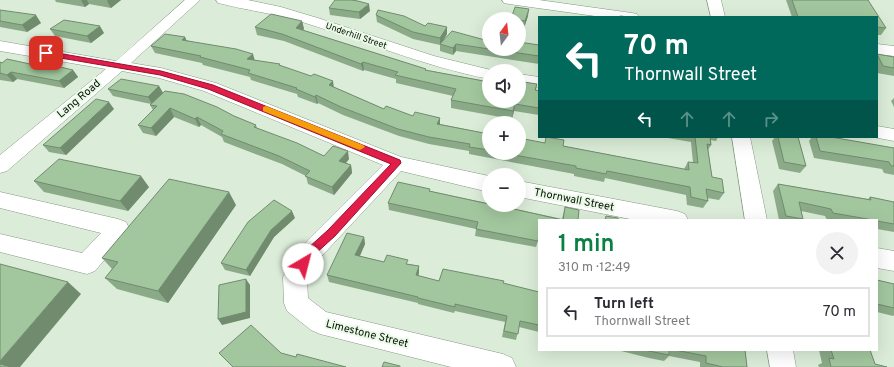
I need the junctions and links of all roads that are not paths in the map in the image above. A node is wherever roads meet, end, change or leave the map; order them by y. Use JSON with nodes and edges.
{"nodes":[{"id":1,"x":193,"y":0,"type":"edge"},
{"id":2,"x":223,"y":0,"type":"edge"},
{"id":3,"x":509,"y":0,"type":"edge"},
{"id":4,"x":714,"y":0,"type":"edge"},
{"id":5,"x":625,"y":16,"type":"edge"},
{"id":6,"x":718,"y":16,"type":"edge"},
{"id":7,"x":0,"y":46,"type":"edge"},
{"id":8,"x":878,"y":49,"type":"edge"},
{"id":9,"x":894,"y":51,"type":"edge"},
{"id":10,"x":119,"y":66,"type":"junction"},
{"id":11,"x":482,"y":72,"type":"edge"},
{"id":12,"x":526,"y":80,"type":"edge"},
{"id":13,"x":538,"y":82,"type":"edge"},
{"id":14,"x":878,"y":132,"type":"edge"},
{"id":15,"x":894,"y":135,"type":"edge"},
{"id":16,"x":740,"y":138,"type":"edge"},
{"id":17,"x":397,"y":163,"type":"junction"},
{"id":18,"x":0,"y":166,"type":"edge"},
{"id":19,"x":482,"y":183,"type":"edge"},
{"id":20,"x":526,"y":191,"type":"edge"},
{"id":21,"x":0,"y":200,"type":"edge"},
{"id":22,"x":672,"y":219,"type":"edge"},
{"id":23,"x":756,"y":219,"type":"edge"},
{"id":24,"x":0,"y":243,"type":"edge"},
{"id":25,"x":878,"y":258,"type":"edge"},
{"id":26,"x":894,"y":261,"type":"edge"},
{"id":27,"x":780,"y":351,"type":"edge"},
{"id":28,"x":503,"y":367,"type":"edge"},
{"id":29,"x":783,"y":367,"type":"edge"}],
"edges":[{"from":1,"to":10,"type":"street","name":"Lang Road"},
{"from":2,"to":11,"type":"street","name":"Underhill Street"},
{"from":3,"to":5,"type":"street"},
{"from":4,"to":6,"type":"street"},
{"from":7,"to":10,"type":"street"},
{"from":8,"to":9,"type":"street"},
{"from":10,"to":17,"type":"street"},
{"from":10,"to":18,"type":"street","name":"Lang Road"},
{"from":12,"to":13,"type":"street"},
{"from":14,"to":15,"type":"street"},
{"from":16,"to":23,"type":"street"},
{"from":17,"to":19,"type":"street"},
{"from":17,"to":28,"type":"street","name":"Limestone Street"},
{"from":20,"to":22,"type":"street","name":"Thornwall Street"},
{"from":21,"to":24,"type":"street"},
{"from":25,"to":26,"type":"street"},
{"from":27,"to":29,"type":"street"}]}
